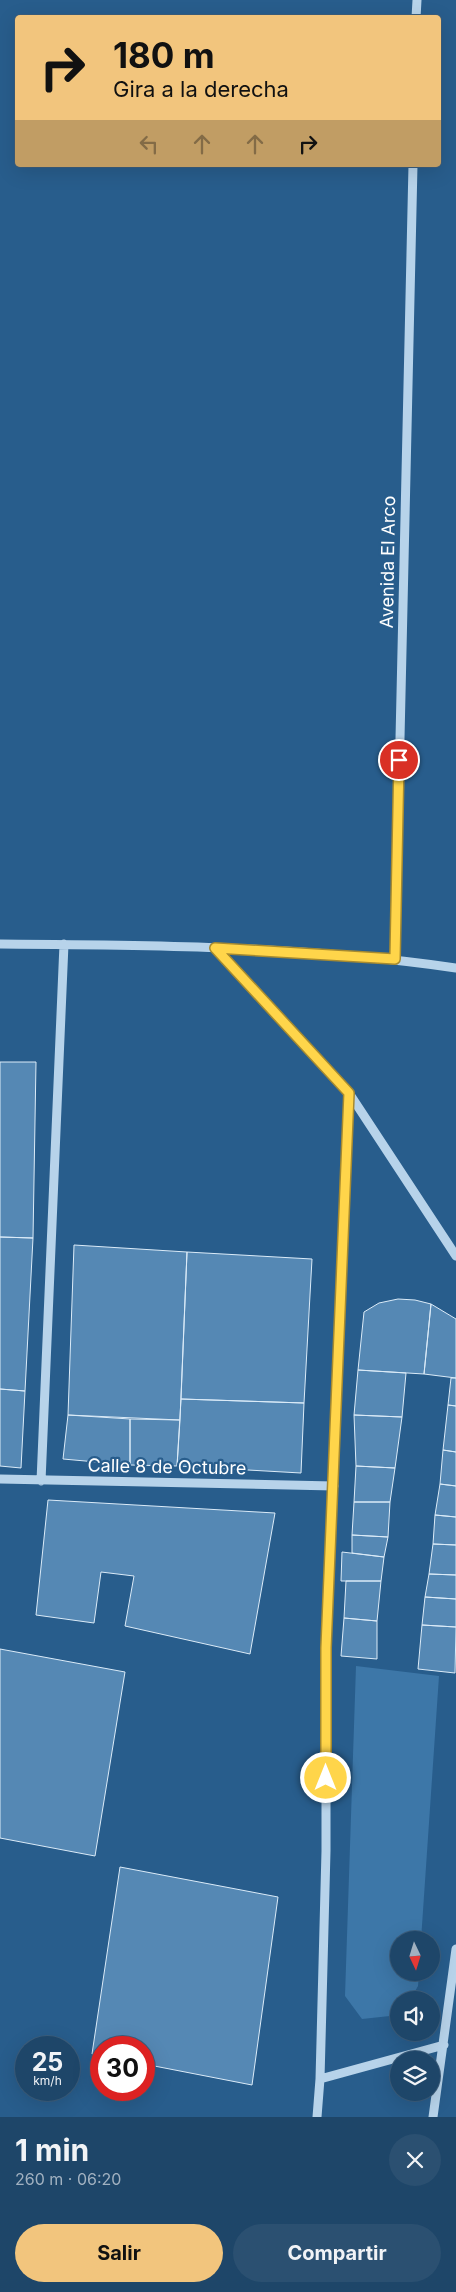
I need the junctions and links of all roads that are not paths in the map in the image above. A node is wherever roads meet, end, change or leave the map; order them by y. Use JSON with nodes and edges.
{"nodes":[{"id":1,"x":417,"y":0,"type":"edge"},
{"id":2,"x":416,"y":15,"type":"edge"},
{"id":3,"x":413,"y":167,"type":"edge"},
{"id":4,"x":0,"y":944,"type":"edge"},
{"id":5,"x":64,"y":944,"type":"junction"},
{"id":6,"x":215,"y":948,"type":"junction"},
{"id":7,"x":395,"y":959,"type":"junction"},
{"id":8,"x":456,"y":968,"type":"edge"},
{"id":9,"x":349,"y":1093,"type":"junction"},
{"id":10,"x":456,"y":1256,"type":"edge"},
{"id":11,"x":0,"y":1479,"type":"edge"},
{"id":12,"x":41,"y":1481,"type":"junction"},
{"id":13,"x":334,"y":1486,"type":"junction"},
{"id":14,"x":456,"y":1950,"type":"edge"},
{"id":15,"x":444,"y":2045,"type":"junction"},
{"id":16,"x":320,"y":2079,"type":"junction"},
{"id":17,"x":317,"y":2117,"type":"edge"},
{"id":18,"x":433,"y":2117,"type":"edge"}],
"edges":[{"from":1,"to":2,"type":"street"},
{"from":3,"to":7,"type":"street","name":"Avenida El Arco"},
{"from":4,"to":5,"type":"street"},
{"from":5,"to":6,"type":"street"},
{"from":5,"to":12,"type":"street"},
{"from":6,"to":7,"type":"street"},
{"from":6,"to":9,"type":"street"},
{"from":7,"to":8,"type":"street"},
{"from":9,"to":10,"type":"street"},
{"from":9,"to":13,"type":"street"},
{"from":11,"to":12,"type":"street","name":"Calle 8 de Octubre"},
{"from":12,"to":13,"type":"street","name":"Calle 8 de Octubre"},
{"from":13,"to":16,"type":"street"},
{"from":14,"to":15,"type":"street"},
{"from":15,"to":16,"type":"street"},
{"from":15,"to":18,"type":"street"},
{"from":16,"to":17,"type":"street"}]}
